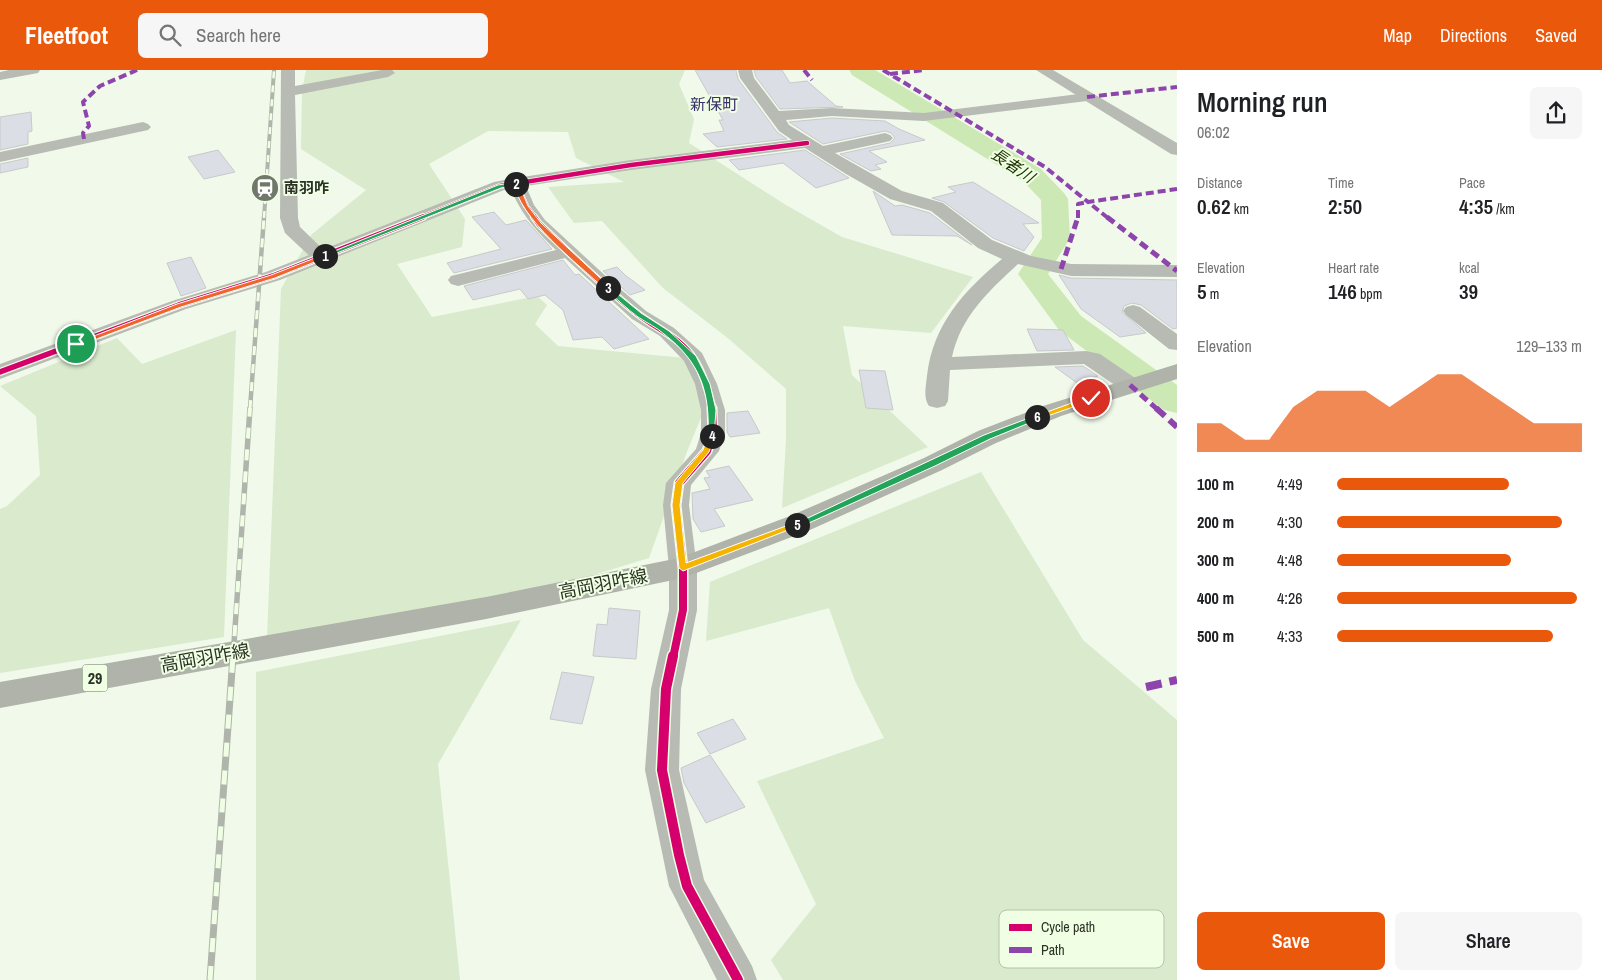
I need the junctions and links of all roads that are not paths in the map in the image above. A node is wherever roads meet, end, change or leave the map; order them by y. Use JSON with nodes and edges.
{"nodes":[{"id":1,"x":33,"y":70,"type":"edge"},
{"id":2,"x":288,"y":70,"type":"edge"},
{"id":3,"x":745,"y":70,"type":"edge"},
{"id":4,"x":1043,"y":70,"type":"edge"},
{"id":5,"x":388,"y":73,"type":"dead end"},
{"id":6,"x":0,"y":76,"type":"edge"},
{"id":7,"x":288,"y":92,"type":"junction"},
{"id":8,"x":1087,"y":97,"type":"junction"},
{"id":9,"x":776,"y":116,"type":"junction"},
{"id":10,"x":143,"y":127,"type":"dead end"},
{"id":11,"x":885,"y":138,"type":"dead end"},
{"id":12,"x":814,"y":147,"type":"junction"},
{"id":13,"x":1177,"y":150,"type":"edge"},
{"id":14,"x":0,"y":156,"type":"edge"},
{"id":15,"x":516,"y":183,"type":"junction"},
{"id":16,"x":568,"y":252,"type":"junction"},
{"id":17,"x":322,"y":257,"type":"junction"},
{"id":18,"x":1021,"y":259,"type":"junction"},
{"id":19,"x":1177,"y":271,"type":"edge"},
{"id":20,"x":458,"y":280,"type":"dead end"},
{"id":21,"x":1133,"y":311,"type":"dead end"},
{"id":22,"x":1177,"y":344,"type":"edge"},
{"id":23,"x":940,"y":364,"type":"junction"},
{"id":24,"x":0,"y":372,"type":"edge"},
{"id":25,"x":1150,"y":379,"type":"edge"},
{"id":26,"x":937,"y":400,"type":"dead end"},
{"id":27,"x":683,"y":568,"type":"junction"},
{"id":28,"x":0,"y":695,"type":"edge"},
{"id":29,"x":738,"y":980,"type":"edge"}],
"edges":[{"from":1,"to":6,"type":"street"},
{"from":2,"to":7,"type":"street"},
{"from":3,"to":9,"type":"street"},
{"from":4,"to":8,"type":"street"},
{"from":5,"to":7,"type":"street"},
{"from":7,"to":17,"type":"street"},
{"from":8,"to":9,"type":"street"},
{"from":8,"to":13,"type":"street"},
{"from":9,"to":12,"type":"street"},
{"from":10,"to":14,"type":"street"},
{"from":11,"to":12,"type":"street"},
{"from":12,"to":15,"type":"street"},
{"from":12,"to":18,"type":"street"},
{"from":15,"to":16,"type":"street"},
{"from":15,"to":17,"type":"street"},
{"from":16,"to":20,"type":"street"},
{"from":16,"to":27,"type":"street"},
{"from":17,"to":24,"type":"street"},
{"from":18,"to":19,"type":"street"},
{"from":18,"to":23,"type":"street"},
{"from":21,"to":22,"type":"street"},
{"from":23,"to":25,"type":"street"},
{"from":23,"to":26,"type":"street"},
{"from":25,"to":27,"type":"main road","name":"高岡羽咋線","number":"29"},
{"from":27,"to":28,"type":"main road","name":"高岡羽咋線","number":"29"},
{"from":27,"to":29,"type":"street"}]}
